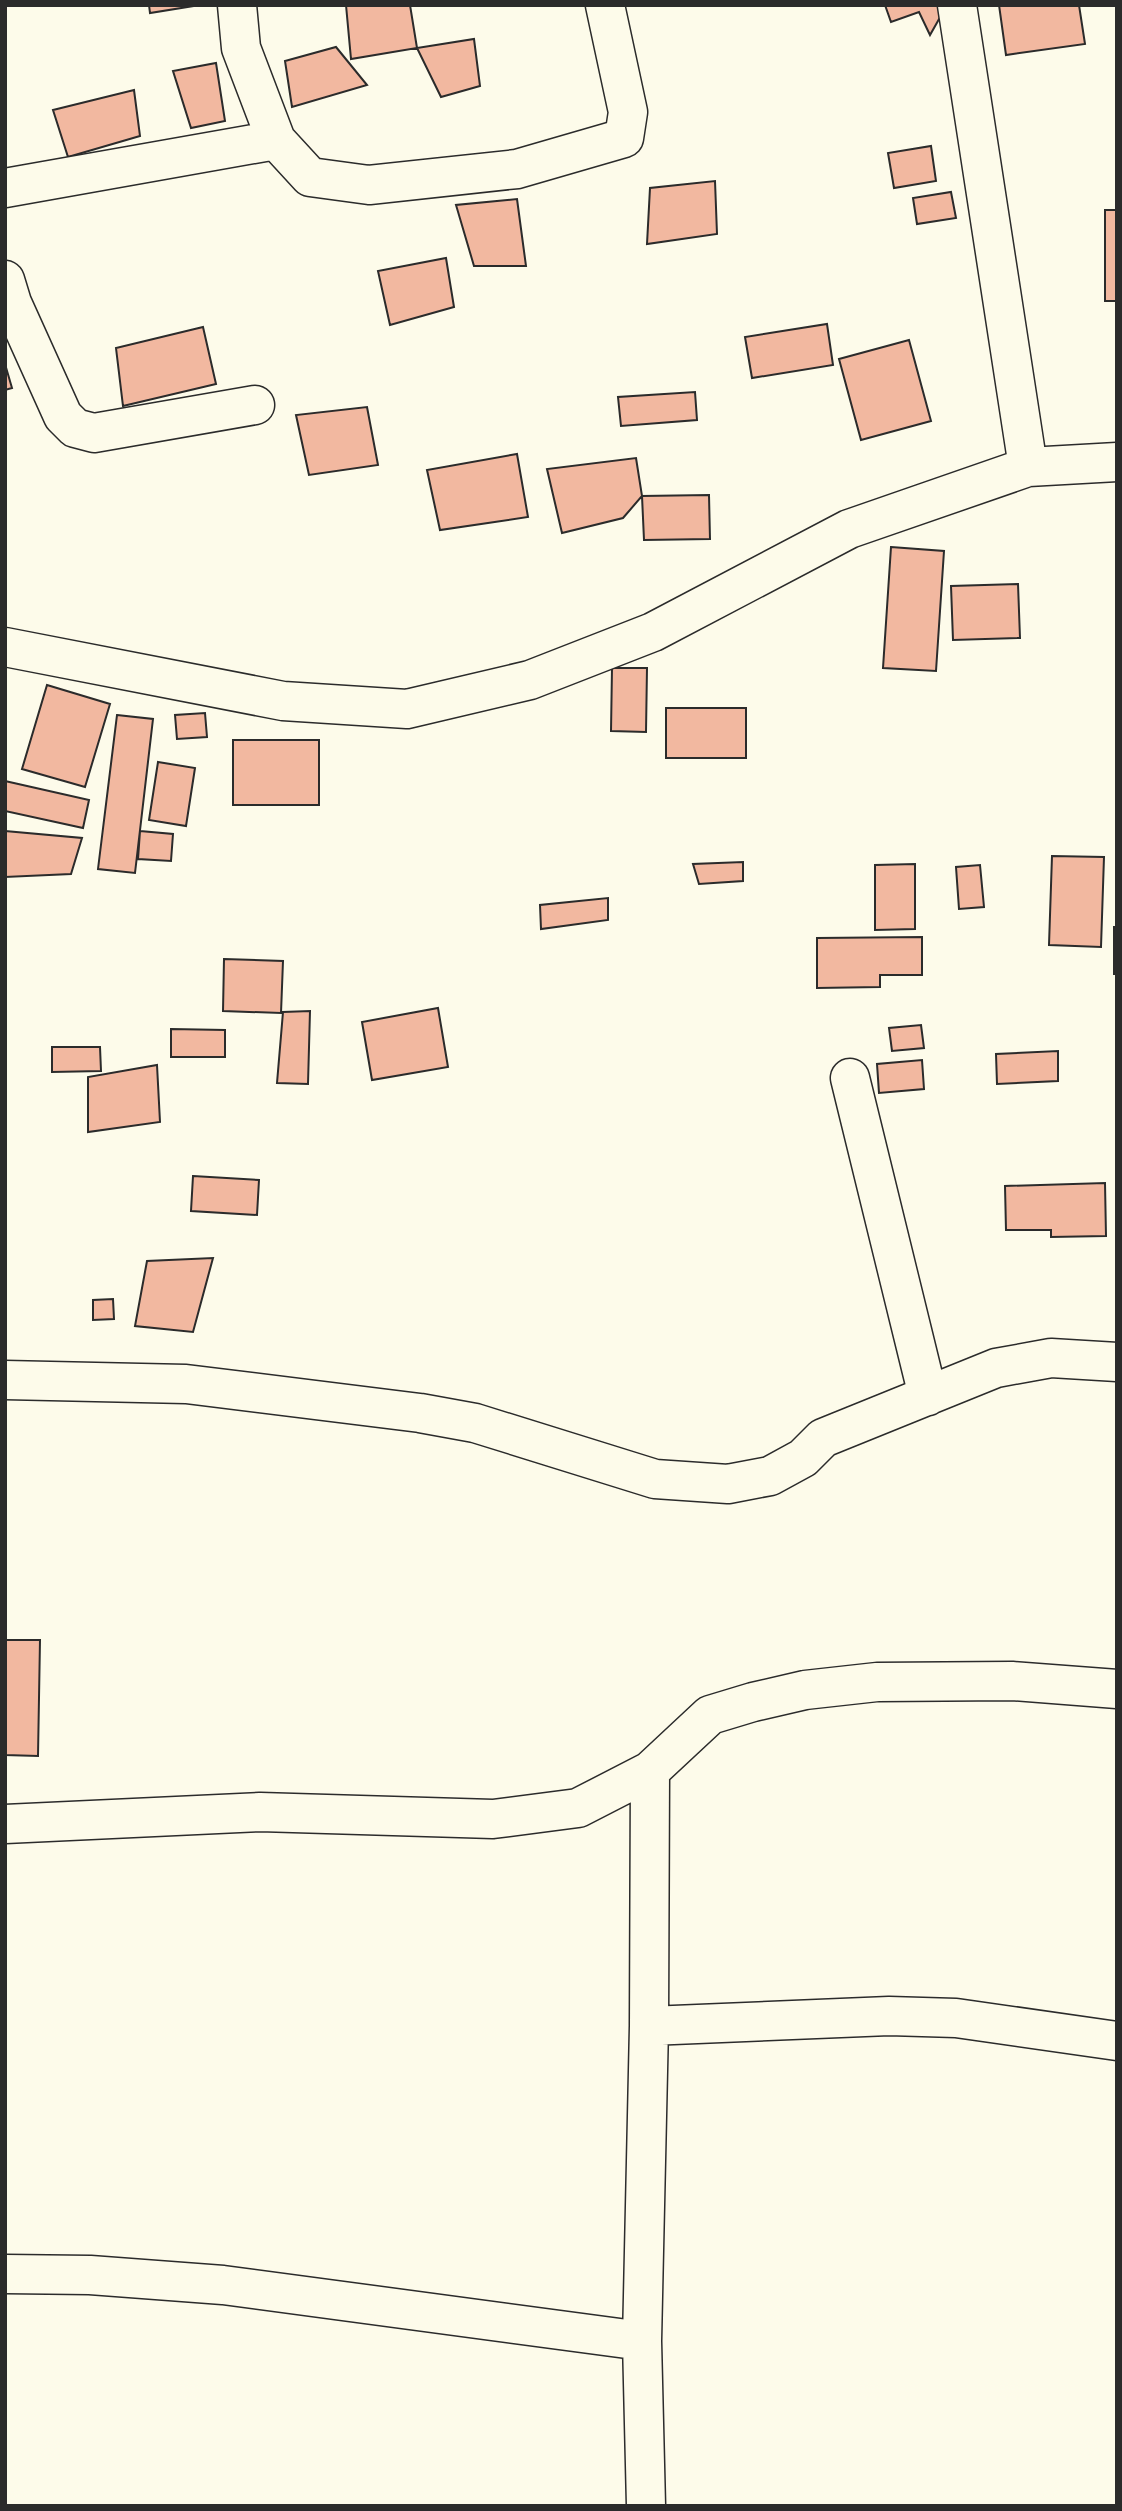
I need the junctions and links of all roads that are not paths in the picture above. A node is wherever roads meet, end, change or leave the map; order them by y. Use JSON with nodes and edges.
{"nodes":[{"id":1,"x":237,"y":5,"type":"edge"},
{"id":2,"x":605,"y":5,"type":"edge"},
{"id":3,"x":957,"y":5,"type":"edge"},
{"id":4,"x":276,"y":140,"type":"junction"},
{"id":5,"x":5,"y":188,"type":"edge"},
{"id":6,"x":5,"y":280,"type":"edge"},
{"id":7,"x":255,"y":405,"type":"dead end"},
{"id":8,"x":1117,"y":462,"type":"edge"},
{"id":9,"x":1028,"y":467,"type":"junction"},
{"id":10,"x":5,"y":647,"type":"edge"},
{"id":11,"x":850,"y":1078,"type":"dead end"},
{"id":12,"x":1117,"y":1362,"type":"edge"},
{"id":13,"x":5,"y":1380,"type":"edge"},
{"id":14,"x":928,"y":1396,"type":"junction"},
{"id":15,"x":1117,"y":1689,"type":"edge"},
{"id":16,"x":650,"y":1771,"type":"junction"},
{"id":17,"x":5,"y":1824,"type":"edge"},
{"id":18,"x":649,"y":2026,"type":"junction"},
{"id":19,"x":1117,"y":2041,"type":"edge"},
{"id":20,"x":5,"y":2274,"type":"edge"},
{"id":21,"x":642,"y":2341,"type":"junction"},
{"id":22,"x":646,"y":2506,"type":"edge"}],
"edges":[{"from":1,"to":4,"type":"street"},
{"from":2,"to":4,"type":"street"},
{"from":3,"to":9,"type":"street"},
{"from":4,"to":5,"type":"street"},
{"from":6,"to":7,"type":"street"},
{"from":8,"to":9,"type":"street"},
{"from":9,"to":10,"type":"street"},
{"from":11,"to":14,"type":"street"},
{"from":12,"to":14,"type":"street"},
{"from":13,"to":14,"type":"street"},
{"from":15,"to":16,"type":"street"},
{"from":16,"to":17,"type":"street"},
{"from":16,"to":18,"type":"street"},
{"from":18,"to":19,"type":"street"},
{"from":18,"to":21,"type":"street"},
{"from":20,"to":21,"type":"street"},
{"from":21,"to":22,"type":"street"}]}
